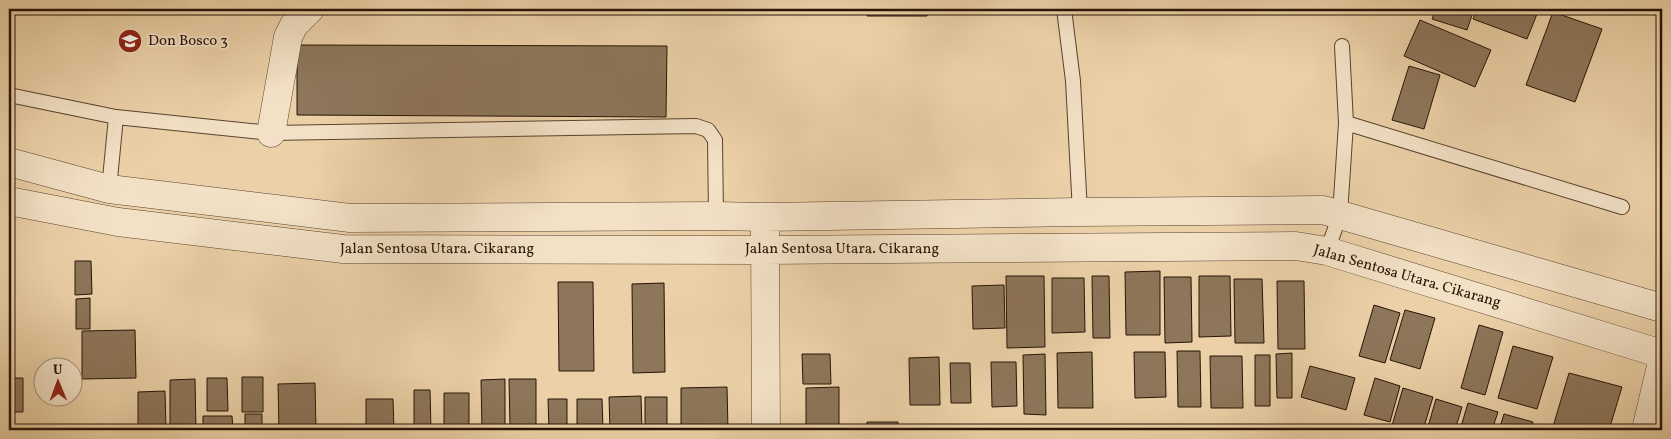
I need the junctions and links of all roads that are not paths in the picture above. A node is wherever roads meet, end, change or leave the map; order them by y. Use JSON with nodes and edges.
{"nodes":[{"id":1,"x":310,"y":9,"type":"edge"},
{"id":2,"x":1064,"y":9,"type":"edge"},
{"id":3,"x":1342,"y":46,"type":"dead end"},
{"id":4,"x":9,"y":95,"type":"edge"},
{"id":5,"x":116,"y":117,"type":"junction"},
{"id":6,"x":1346,"y":123,"type":"junction"},
{"id":7,"x":271,"y":134,"type":"junction"},
{"id":8,"x":9,"y":162,"type":"edge"},
{"id":9,"x":108,"y":189,"type":"junction"},
{"id":10,"x":9,"y":201,"type":"edge"},
{"id":11,"x":1622,"y":207,"type":"dead end"},
{"id":12,"x":1080,"y":212,"type":"junction"},
{"id":13,"x":1340,"y":215,"type":"junction"},
{"id":14,"x":716,"y":216,"type":"junction"},
{"id":15,"x":765,"y":217,"type":"junction"},
{"id":16,"x":764,"y":250,"type":"junction"},
{"id":17,"x":1327,"y":251,"type":"junction"},
{"id":18,"x":1662,"y":308,"type":"edge"},
{"id":19,"x":1662,"y":354,"type":"edge"},
{"id":20,"x":1662,"y":362,"type":"edge"},
{"id":21,"x":766,"y":430,"type":"edge"},
{"id":22,"x":1646,"y":430,"type":"edge"}],
"edges":[{"from":1,"to":7,"type":"street"},
{"from":2,"to":12,"type":"lane"},
{"from":3,"to":6,"type":"lane"},
{"from":4,"to":5,"type":"lane"},
{"from":5,"to":7,"type":"lane"},
{"from":5,"to":9,"type":"lane"},
{"from":6,"to":11,"type":"lane"},
{"from":6,"to":13,"type":"lane"},
{"from":7,"to":14,"type":"lane"},
{"from":8,"to":9,"type":"street","name":"Jalan Sentosa Utara. Cikarang"},
{"from":9,"to":14,"type":"street","name":"Jalan Sentosa Utara. Cikarang"},
{"from":10,"to":16,"type":"street","name":"Jalan Sentosa Utara. Cikarang"},
{"from":12,"to":13,"type":"street","name":"Jalan Sentosa Utara. Cikarang"},
{"from":12,"to":15,"type":"street","name":"Jalan Sentosa Utara. Cikarang"},
{"from":13,"to":17,"type":"lane"},
{"from":13,"to":18,"type":"street","name":"Jalan Sentosa Utara. Cikarang"},
{"from":14,"to":15,"type":"street","name":"Jalan Sentosa Utara. Cikarang"},
{"from":15,"to":16,"type":"street"},
{"from":16,"to":17,"type":"street","name":"Jalan Sentosa Utara. Cikarang"},
{"from":16,"to":21,"type":"street"},
{"from":17,"to":19,"type":"street","name":"Jalan Sentosa Utara. Cikarang"},
{"from":20,"to":22,"type":"street"}]}
